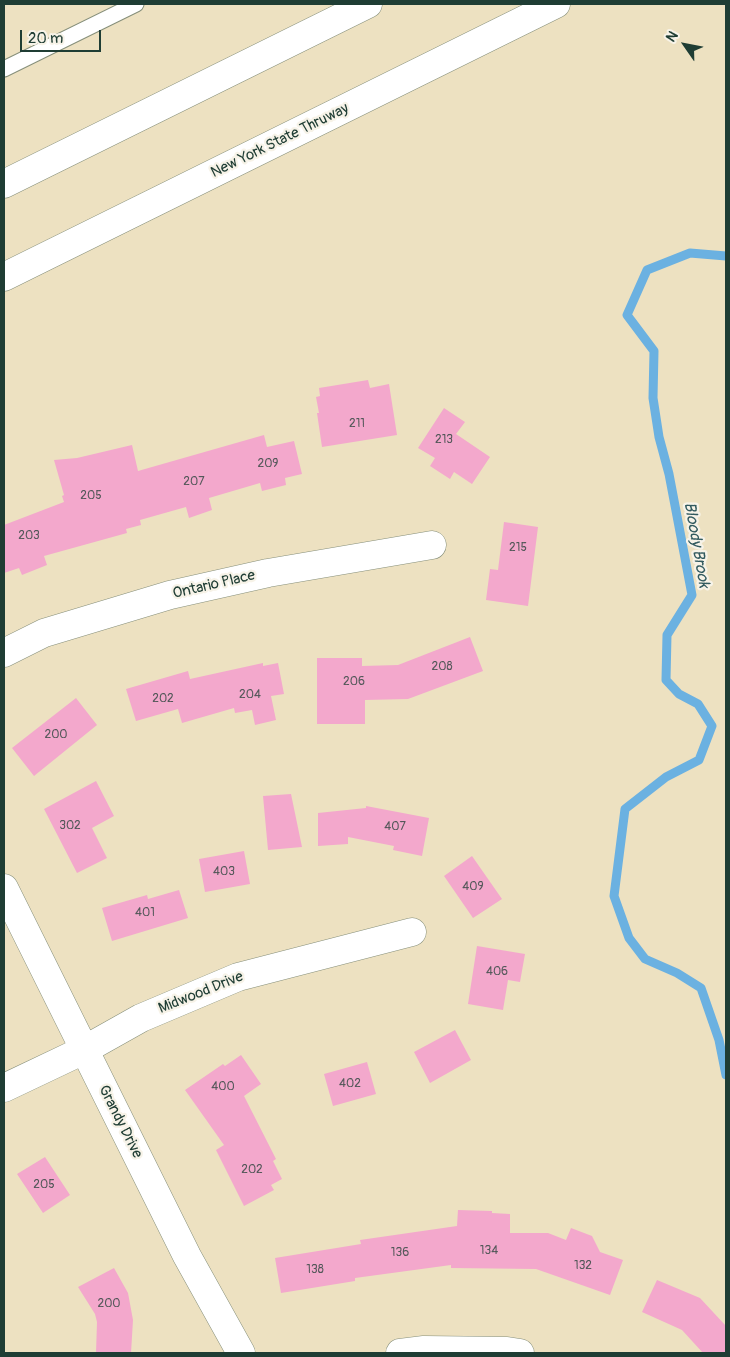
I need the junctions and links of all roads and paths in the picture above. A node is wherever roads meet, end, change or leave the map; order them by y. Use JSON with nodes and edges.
{"nodes":[{"id":1,"x":136,"y":4,"type":"edge"},
{"id":2,"x":368,"y":4,"type":"edge"},
{"id":3,"x":556,"y":4,"type":"edge"},
{"id":4,"x":4,"y":69,"type":"edge"},
{"id":5,"x":4,"y":184,"type":"edge"},
{"id":6,"x":4,"y":277,"type":"edge"},
{"id":7,"x":432,"y":545,"type":"dead end"},
{"id":8,"x":4,"y":653,"type":"edge"},
{"id":9,"x":4,"y":888,"type":"edge"},
{"id":10,"x":412,"y":932,"type":"dead end"},
{"id":11,"x":84,"y":1050,"type":"junction"},
{"id":12,"x":4,"y":1088,"type":"edge"},
{"id":13,"x":241,"y":1353,"type":"edge"},
{"id":14,"x":400,"y":1353,"type":"edge"},
{"id":15,"x":520,"y":1353,"type":"edge"}],
"edges":[{"from":1,"to":4,"type":"lane"},
{"from":2,"to":5,"type":"main road"},
{"from":3,"to":6,"type":"main road","name":"New York State Thruway"},
{"from":7,"to":8,"type":"main road","name":"Ontario Place"},
{"from":9,"to":11,"type":"main road","name":"Grandy Drive"},
{"from":10,"to":11,"type":"main road","name":"Midwood Drive"},
{"from":11,"to":12,"type":"main road","name":"Midwood Drive"},
{"from":11,"to":13,"type":"main road","name":"Grandy Drive"},
{"from":14,"to":15,"type":"main road"}]}
